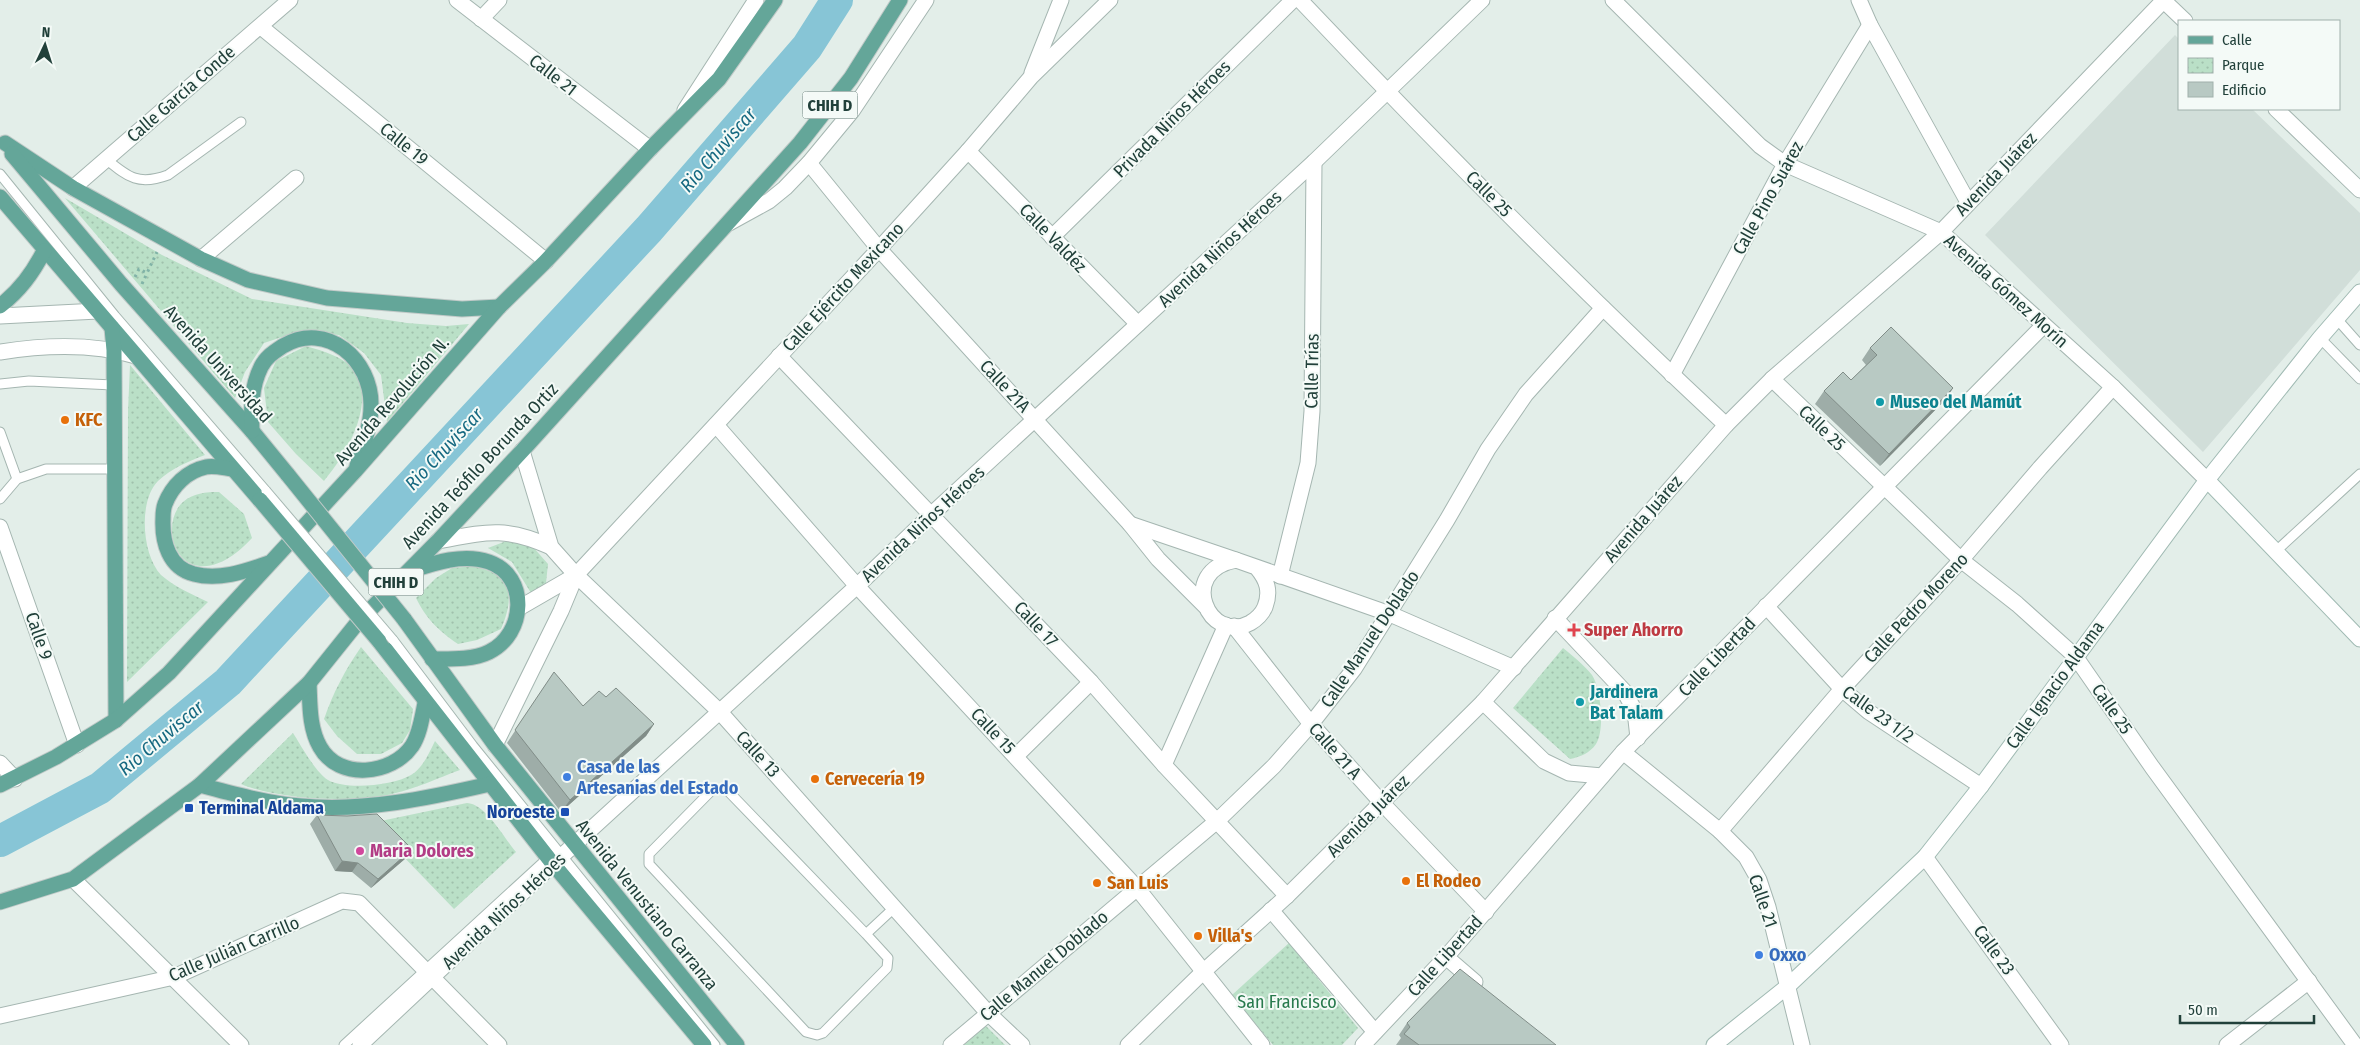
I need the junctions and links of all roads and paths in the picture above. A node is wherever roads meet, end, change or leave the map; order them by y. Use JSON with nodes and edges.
{"nodes":[{"id":1,"x":290,"y":0,"type":"edge"},
{"id":2,"x":457,"y":0,"type":"edge"},
{"id":3,"x":499,"y":0,"type":"edge"},
{"id":4,"x":756,"y":0,"type":"edge"},
{"id":5,"x":775,"y":0,"type":"edge"},
{"id":6,"x":900,"y":0,"type":"edge"},
{"id":7,"x":926,"y":0,"type":"edge"},
{"id":8,"x":1061,"y":0,"type":"edge"},
{"id":9,"x":1110,"y":0,"type":"edge"},
{"id":10,"x":1293,"y":0,"type":"edge"},
{"id":11,"x":1300,"y":0,"type":"edge"},
{"id":12,"x":1482,"y":0,"type":"edge"},
{"id":13,"x":1612,"y":0,"type":"edge"},
{"id":14,"x":1858,"y":0,"type":"edge"},
{"id":15,"x":2164,"y":0,"type":"edge"},
{"id":16,"x":481,"y":19,"type":"junction"},
{"id":17,"x":2184,"y":20,"type":"edge"},
{"id":18,"x":1870,"y":25,"type":"junction"},
{"id":19,"x":261,"y":26,"type":"junction"},
{"id":20,"x":1030,"y":77,"type":"junction"},
{"id":21,"x":1386,"y":92,"type":"junction"},
{"id":22,"x":2277,"y":110,"type":"edge"},
{"id":23,"x":680,"y":118,"type":"junction"},
{"id":24,"x":241,"y":122,"type":"dead end"},
{"id":25,"x":2,"y":140,"type":"edge"},
{"id":26,"x":650,"y":149,"type":"junction"},
{"id":27,"x":968,"y":151,"type":"junction"},
{"id":28,"x":106,"y":159,"type":"junction"},
{"id":29,"x":1314,"y":162,"type":"junction"},
{"id":30,"x":809,"y":163,"type":"junction"},
{"id":31,"x":1785,"y":164,"type":"junction"},
{"id":32,"x":0,"y":174,"type":"edge"},
{"id":33,"x":296,"y":178,"type":"dead end"},
{"id":34,"x":72,"y":188,"type":"junction"},
{"id":35,"x":2360,"y":190,"type":"edge"},
{"id":36,"x":0,"y":197,"type":"edge"},
{"id":37,"x":1968,"y":202,"type":"junction"},
{"id":38,"x":728,"y":224,"type":"junction"},
{"id":39,"x":1941,"y":232,"type":"junction"},
{"id":40,"x":1052,"y":237,"type":"junction"},
{"id":41,"x":164,"y":239,"type":"junction"},
{"id":42,"x":879,"y":249,"type":"junction"},
{"id":43,"x":44,"y":251,"type":"junction"},
{"id":44,"x":201,"y":259,"type":"junction"},
{"id":45,"x":546,"y":261,"type":"junction"},
{"id":46,"x":132,"y":282,"type":"dead end"},
{"id":47,"x":2360,"y":292,"type":"edge"},
{"id":48,"x":0,"y":306,"type":"edge"},
{"id":49,"x":499,"y":307,"type":"junction"},
{"id":50,"x":1604,"y":308,"type":"junction"},
{"id":51,"x":98,"y":311,"type":"junction"},
{"id":52,"x":0,"y":316,"type":"edge"},
{"id":53,"x":2336,"y":318,"type":"junction"},
{"id":54,"x":1138,"y":324,"type":"junction"},
{"id":55,"x":2044,"y":325,"type":"junction"},
{"id":56,"x":112,"y":328,"type":"junction"},
{"id":57,"x":2320,"y":338,"type":"junction"},
{"id":58,"x":2360,"y":344,"type":"edge"},
{"id":59,"x":114,"y":350,"type":"junction"},
{"id":60,"x":0,"y":352,"type":"edge"},
{"id":61,"x":136,"y":356,"type":"junction"},
{"id":62,"x":779,"y":356,"type":"junction"},
{"id":63,"x":1672,"y":375,"type":"junction"},
{"id":64,"x":1772,"y":379,"type":"junction"},
{"id":65,"x":2360,"y":379,"type":"edge"},
{"id":66,"x":0,"y":384,"type":"edge"},
{"id":67,"x":113,"y":385,"type":"junction"},
{"id":68,"x":2113,"y":387,"type":"junction"},
{"id":69,"x":1035,"y":418,"type":"junction"},
{"id":70,"x":716,"y":425,"type":"junction"},
{"id":71,"x":1726,"y":426,"type":"junction"},
{"id":72,"x":252,"y":431,"type":"junction"},
{"id":73,"x":0,"y":432,"type":"edge"},
{"id":74,"x":522,"y":451,"type":"junction"},
{"id":75,"x":114,"y":469,"type":"junction"},
{"id":76,"x":232,"y":469,"type":"junction"},
{"id":77,"x":355,"y":471,"type":"junction"},
{"id":78,"x":2360,"y":474,"type":"edge"},
{"id":79,"x":17,"y":479,"type":"junction"},
{"id":80,"x":2207,"y":480,"type":"junction"},
{"id":81,"x":1885,"y":488,"type":"junction"},
{"id":82,"x":263,"y":495,"type":"junction"},
{"id":83,"x":0,"y":499,"type":"edge"},
{"id":84,"x":932,"y":514,"type":"junction"},
{"id":85,"x":1130,"y":524,"type":"junction"},
{"id":86,"x":0,"y":527,"type":"edge"},
{"id":87,"x":438,"y":541,"type":"junction"},
{"id":88,"x":551,"y":547,"type":"junction"},
{"id":89,"x":2274,"y":552,"type":"junction"},
{"id":90,"x":1236,"y":560,"type":"junction"},
{"id":91,"x":1961,"y":560,"type":"junction"},
{"id":92,"x":271,"y":563,"type":"junction"},
{"id":93,"x":1257,"y":568,"type":"junction"},
{"id":94,"x":406,"y":572,"type":"junction"},
{"id":95,"x":576,"y":575,"type":"junction"},
{"id":96,"x":1280,"y":576,"type":"junction"},
{"id":97,"x":857,"y":586,"type":"junction"},
{"id":98,"x":1205,"y":606,"type":"junction"},
{"id":99,"x":1766,"y":606,"type":"junction"},
{"id":100,"x":518,"y":608,"type":"junction"},
{"id":101,"x":1390,"y":614,"type":"junction"},
{"id":102,"x":1555,"y":618,"type":"junction"},
{"id":103,"x":404,"y":619,"type":"joint"},
{"id":104,"x":1230,"y":626,"type":"junction"},
{"id":105,"x":2360,"y":639,"type":"edge"},
{"id":106,"x":386,"y":641,"type":"junction"},
{"id":107,"x":2075,"y":656,"type":"junction"},
{"id":108,"x":432,"y":660,"type":"junction"},
{"id":109,"x":1514,"y":668,"type":"junction"},
{"id":110,"x":1091,"y":682,"type":"junction"},
{"id":111,"x":309,"y":683,"type":"junction"},
{"id":112,"x":1842,"y":689,"type":"junction"},
{"id":113,"x":426,"y":702,"type":"junction"},
{"id":114,"x":1482,"y":702,"type":"junction"},
{"id":115,"x":720,"y":712,"type":"junction"},
{"id":116,"x":116,"y":720,"type":"junction"},
{"id":117,"x":1311,"y":724,"type":"junction"},
{"id":118,"x":1638,"y":738,"type":"junction"},
{"id":119,"x":78,"y":745,"type":"junction"},
{"id":120,"x":495,"y":745,"type":"junction"},
{"id":121,"x":1623,"y":752,"type":"junction"},
{"id":122,"x":1016,"y":756,"type":"junction"},
{"id":123,"x":0,"y":763,"type":"edge"},
{"id":124,"x":1164,"y":765,"type":"junction"},
{"id":125,"x":1602,"y":776,"type":"junction"},
{"id":126,"x":15,"y":779,"type":"junction"},
{"id":127,"x":490,"y":784,"type":"junction"},
{"id":128,"x":0,"y":785,"type":"edge"},
{"id":129,"x":200,"y":785,"type":"junction"},
{"id":130,"x":1981,"y":786,"type":"junction"},
{"id":131,"x":1382,"y":803,"type":"junction"},
{"id":132,"x":1217,"y":821,"type":"junction"},
{"id":133,"x":1720,"y":831,"type":"junction"},
{"id":134,"x":575,"y":846,"type":"junction"},
{"id":135,"x":555,"y":856,"type":"junction"},
{"id":136,"x":1925,"y":856,"type":"junction"},
{"id":137,"x":73,"y":879,"type":"junction"},
{"id":138,"x":1137,"y":888,"type":"junction"},
{"id":139,"x":1287,"y":896,"type":"junction"},
{"id":140,"x":0,"y":902,"type":"edge"},
{"id":141,"x":895,"y":907,"type":"junction"},
{"id":142,"x":1272,"y":910,"type":"junction"},
{"id":143,"x":1486,"y":912,"type":"junction"},
{"id":144,"x":866,"y":934,"type":"junction"},
{"id":145,"x":1446,"y":957,"type":"junction"},
{"id":146,"x":1204,"y":971,"type":"junction"},
{"id":147,"x":430,"y":974,"type":"junction"},
{"id":148,"x":174,"y":977,"type":"junction"},
{"id":149,"x":2309,"y":981,"type":"junction"},
{"id":150,"x":1788,"y":986,"type":"junction"},
{"id":151,"x":1484,"y":989,"type":"edge"},
{"id":152,"x":988,"y":1013,"type":"junction"},
{"id":153,"x":0,"y":1016,"type":"edge"},
{"id":154,"x":1375,"y":1032,"type":"junction"},
{"id":155,"x":242,"y":1045,"type":"edge"},
{"id":156,"x":344,"y":1045,"type":"edge"},
{"id":157,"x":360,"y":1045,"type":"edge"},
{"id":158,"x":499,"y":1045,"type":"edge"},
{"id":159,"x":704,"y":1045,"type":"edge"},
{"id":160,"x":715,"y":1045,"type":"edge"},
{"id":161,"x":737,"y":1045,"type":"edge"},
{"id":162,"x":951,"y":1045,"type":"edge"},
{"id":163,"x":1022,"y":1045,"type":"edge"},
{"id":164,"x":1128,"y":1045,"type":"edge"},
{"id":165,"x":1262,"y":1045,"type":"edge"},
{"id":166,"x":1363,"y":1045,"type":"edge"},
{"id":167,"x":1714,"y":1045,"type":"edge"},
{"id":168,"x":1802,"y":1045,"type":"edge"},
{"id":169,"x":2061,"y":1045,"type":"edge"},
{"id":170,"x":2227,"y":1045,"type":"edge"},
{"id":171,"x":2355,"y":1045,"type":"edge"}],
"edges":[{"from":1,"to":19,"type":"street","name":"Calle García Conde"},
{"from":2,"to":16,"type":"street","name":"Calle 21"},
{"from":3,"to":16,"type":"street"},
{"from":4,"to":23,"type":"street"},
{"from":5,"to":23,"type":"main road","name":"Avenida Revolución N."},
{"from":6,"to":38,"type":"main road","name":"Avenida Teófilo Borunda Ortiz","number":"CHIH D"},
{"from":7,"to":30,"type":"street"},
{"from":8,"to":20,"type":"street"},
{"from":9,"to":20,"type":"street","name":"Calle Ejército Mexicano"},
{"from":10,"to":40,"type":"street","name":"Privada Niños Héroes"},
{"from":11,"to":21,"type":"street","name":"Calle 25"},
{"from":12,"to":21,"type":"street","name":"Avenida Niños Héroes"},
{"from":13,"to":31,"type":"street","name":"Avenida Gómez Morín"},
{"from":14,"to":18,"type":"street"},
{"from":15,"to":17,"type":"street"},
{"from":15,"to":37,"type":"street","name":"Avenida Juárez"},
{"from":16,"to":26,"type":"street","name":"Calle 21"},
{"from":18,"to":31,"type":"street","name":"Calle Pino Suárez"},
{"from":18,"to":37,"type":"street"},
{"from":19,"to":28,"type":"street","name":"Calle García Conde"},
{"from":19,"to":45,"type":"street","name":"Calle 19"},
{"from":20,"to":27,"type":"street","name":"Calle Ejército Mexicano"},
{"from":21,"to":29,"type":"street","name":"Avenida Niños Héroes"},
{"from":21,"to":50,"type":"street","name":"Calle 25"},
{"from":22,"to":35,"type":"street"},
{"from":23,"to":26,"type":"main road","name":"Avenida Revolución N."},
{"from":24,"to":28,"type":"lane"},
{"from":25,"to":34,"type":"main road"},
{"from":25,"to":72,"type":"main road","name":"Avenida Universidad"},
{"from":26,"to":45,"type":"main road","name":"Avenida Revolución N."},
{"from":27,"to":40,"type":"street","name":"Calle Valdéz"},
{"from":27,"to":42,"type":"street","name":"Calle Ejército Mexicano"},
{"from":28,"to":34,"type":"street","name":"Calle García Conde"},
{"from":29,"to":54,"type":"street","name":"Avenida Niños Héroes"},
{"from":29,"to":96,"type":"street","name":"Calle Trías"},
{"from":30,"to":38,"type":"street"},
{"from":30,"to":42,"type":"street","name":"Calle 21A"},
{"from":31,"to":39,"type":"street","name":"Avenida Gómez Morín"},
{"from":31,"to":63,"type":"street","name":"Calle Pino Suárez"},
{"from":32,"to":82,"type":"lane"},
{"from":33,"to":44,"type":"street"},
{"from":34,"to":41,"type":"main road"},
{"from":36,"to":43,"type":"main road"},
{"from":37,"to":39,"type":"street","name":"Avenida Juárez"},
{"from":38,"to":74,"type":"main road","name":"Avenida Teófilo Borunda Ortiz","number":"CHIH D"},
{"from":39,"to":55,"type":"street","name":"Avenida Gómez Morín"},
{"from":39,"to":64,"type":"street","name":"Avenida Juárez"},
{"from":40,"to":54,"type":"street","name":"Calle Valdéz"},
{"from":41,"to":44,"type":"main road"},
{"from":41,"to":46,"type":"path"},
{"from":42,"to":62,"type":"street","name":"Calle Ejército Mexicano"},
{"from":42,"to":69,"type":"street","name":"Calle 21A"},
{"from":43,"to":48,"type":"main road"},
{"from":43,"to":51,"type":"main road"},
{"from":44,"to":49,"type":"main road"},
{"from":45,"to":49,"type":"main road","name":"Avenida Revolución N."},
{"from":47,"to":53,"type":"street","name":"Calle Ignacio Aldama"},
{"from":49,"to":77,"type":"main road","name":"Avenida Revolución N."},
{"from":50,"to":63,"type":"street","name":"Calle 25"},
{"from":50,"to":101,"type":"street","name":"Calle Manuel Doblado"},
{"from":51,"to":52,"type":"street"},
{"from":51,"to":56,"type":"main road"},
{"from":53,"to":57,"type":"street","name":"Calle Ignacio Aldama"},
{"from":53,"to":58,"type":"lane"},
{"from":54,"to":69,"type":"street","name":"Avenida Niños Héroes"},
{"from":55,"to":68,"type":"street","name":"Avenida Gómez Morín"},
{"from":55,"to":81,"type":"street","name":"Calle Libertad"},
{"from":56,"to":59,"type":"main road"},
{"from":56,"to":61,"type":"main road"},
{"from":57,"to":65,"type":"lane"},
{"from":57,"to":80,"type":"street","name":"Calle Ignacio Aldama"},
{"from":59,"to":60,"type":"street"},
{"from":59,"to":61,"type":"street"},
{"from":59,"to":67,"type":"main road"},
{"from":61,"to":76,"type":"main road"},
{"from":62,"to":70,"type":"street","name":"Calle Ejército Mexicano"},
{"from":62,"to":84,"type":"street","name":"Calle 17"},
{"from":63,"to":71,"type":"street","name":"Calle 25"},
{"from":64,"to":71,"type":"street","name":"Avenida Juárez"},
{"from":64,"to":81,"type":"street","name":"Calle 25"},
{"from":66,"to":67,"type":"lane"},
{"from":67,"to":75,"type":"main road"},
{"from":68,"to":80,"type":"street","name":"Avenida Gómez Morín"},
{"from":68,"to":91,"type":"street","name":"Calle Pedro Moreno"},
{"from":69,"to":84,"type":"street","name":"Avenida Niños Héroes"},
{"from":69,"to":85,"type":"street","name":"Calle 21A"},
{"from":70,"to":95,"type":"street","name":"Calle Ejército Mexicano"},
{"from":70,"to":97,"type":"street","name":"Calle 15"},
{"from":71,"to":102,"type":"street","name":"Avenida Juárez"},
{"from":72,"to":77,"type":"main road"},
{"from":72,"to":103,"type":"main road","name":"Avenida Universidad","bridge":true},
{"from":73,"to":79,"type":"lane"},
{"from":74,"to":87,"type":"main road","name":"Avenida Teófilo Borunda Ortiz","number":"CHIH D"},
{"from":74,"to":88,"type":"street","name":"Calle 13"},
{"from":75,"to":79,"type":"lane"},
{"from":75,"to":116,"type":"main road"},
{"from":76,"to":82,"type":"main road"},
{"from":76,"to":92,"type":"main road"},
{"from":77,"to":92,"type":"main road","name":"Avenida Revolución N."},
{"from":78,"to":89,"type":"lane"},
{"from":79,"to":83,"type":"lane"},
{"from":80,"to":89,"type":"street","name":"Avenida Gómez Morín"},
{"from":80,"to":107,"type":"street","name":"Calle Ignacio Aldama"},
{"from":81,"to":91,"type":"street","name":"Calle 25"},
{"from":81,"to":99,"type":"street","name":"Calle Libertad"},
{"from":82,"to":106,"type":"main road","bridge":true},
{"from":84,"to":97,"type":"street","name":"Avenida Niños Héroes"},
{"from":84,"to":110,"type":"street","name":"Calle 17"},
{"from":85,"to":90,"type":"street"},
{"from":85,"to":98,"type":"street","name":"Calle 21A"},
{"from":86,"to":119,"type":"street","name":"Calle 9"},
{"from":87,"to":88,"type":"street"},
{"from":87,"to":94,"type":"main road","name":"Avenida Teófilo Borunda Ortiz","number":"CHIH D"},
{"from":88,"to":95,"type":"street","name":"Calle 13"},
{"from":89,"to":105,"type":"street","name":"Avenida Gómez Morín"},
{"from":90,"to":93,"type":"street"},
{"from":90,"to":98,"type":"street"},
{"from":91,"to":107,"type":"street","name":"Calle 25"},
{"from":91,"to":112,"type":"street","name":"Calle Pedro Moreno"},
{"from":92,"to":116,"type":"main road","name":"Avenida Revolución N."},
{"from":93,"to":96,"type":"street"},
{"from":93,"to":104,"type":"street"},
{"from":94,"to":100,"type":"main road"},
{"from":94,"to":111,"type":"main road","name":"Avenida Teófilo Borunda Ortiz","number":"CHIH D"},
{"from":95,"to":100,"type":"street"},
{"from":95,"to":115,"type":"street","name":"Calle 13"},
{"from":95,"to":120,"type":"street"},
{"from":96,"to":101,"type":"street"},
{"from":97,"to":115,"type":"street","name":"Avenida Niños Héroes"},
{"from":97,"to":122,"type":"street","name":"Calle 15"},
{"from":98,"to":104,"type":"street"},
{"from":99,"to":112,"type":"street","name":"Calle 23 1/2"},
{"from":99,"to":118,"type":"street","name":"Calle Libertad"},
{"from":100,"to":108,"type":"main road"},
{"from":101,"to":109,"type":"street"},
{"from":101,"to":117,"type":"street","name":"Calle Manuel Doblado"},
{"from":102,"to":109,"type":"street","name":"Avenida Juárez"},
{"from":102,"to":118,"type":"street"},
{"from":103,"to":108,"type":"main road","name":"Avenida Venustiano Carranza"},
{"from":104,"to":117,"type":"street","name":"Calle 21 A"},
{"from":104,"to":124,"type":"street"},
{"from":106,"to":113,"type":"main road"},
{"from":106,"to":135,"type":"lane"},
{"from":107,"to":130,"type":"street","name":"Calle Ignacio Aldama"},
{"from":107,"to":149,"type":"street","name":"Calle 25"},
{"from":108,"to":120,"type":"main road","name":"Avenida Venustiano Carranza"},
{"from":109,"to":114,"type":"street","name":"Avenida Juárez"},
{"from":110,"to":122,"type":"street"},
{"from":110,"to":124,"type":"street","name":"Calle 17"},
{"from":111,"to":113,"type":"main road"},
{"from":111,"to":129,"type":"main road","name":"Avenida Teófilo Borunda Ortiz","number":"CHIH D"},
{"from":112,"to":130,"type":"street","name":"Calle 23 1/2"},
{"from":112,"to":133,"type":"street","name":"Calle Pedro Moreno"},
{"from":113,"to":127,"type":"main road"},
{"from":114,"to":125,"type":"street"},
{"from":114,"to":131,"type":"street","name":"Avenida Juárez"},
{"from":115,"to":134,"type":"street","name":"Avenida Niños Héroes"},
{"from":115,"to":141,"type":"street","name":"Calle 13"},
{"from":116,"to":119,"type":"main road","name":"Avenida Revolución N."},
{"from":117,"to":131,"type":"street","name":"Calle 21 A"},
{"from":117,"to":132,"type":"street","name":"Calle Manuel Doblado"},
{"from":118,"to":121,"type":"street","name":"Calle Libertad"},
{"from":119,"to":126,"type":"main road","name":"Avenida Revolución N."},
{"from":120,"to":134,"type":"main road","name":"Avenida Venustiano Carranza"},
{"from":121,"to":125,"type":"street","name":"Calle Libertad"},
{"from":121,"to":133,"type":"street","name":"Calle 21"},
{"from":122,"to":138,"type":"street","name":"Calle 15"},
{"from":123,"to":126,"type":"street"},
{"from":124,"to":132,"type":"street","name":"Calle 17"},
{"from":125,"to":143,"type":"street","name":"Calle Libertad"},
{"from":126,"to":128,"type":"main road","name":"Avenida Revolución N."},
{"from":127,"to":129,"type":"main road"},
{"from":127,"to":135,"type":"main road"},
{"from":129,"to":137,"type":"main road","name":"Avenida Teófilo Borunda Ortiz","number":"CHIH D"},
{"from":130,"to":136,"type":"street","name":"Calle Ignacio Aldama"},
{"from":131,"to":139,"type":"street","name":"Avenida Juárez"},
{"from":131,"to":143,"type":"street","name":"Calle 21 A"},
{"from":132,"to":138,"type":"street","name":"Calle Manuel Doblado"},
{"from":132,"to":139,"type":"street","name":"Calle 17"},
{"from":133,"to":150,"type":"street","name":"Calle 21"},
{"from":134,"to":135,"type":"street","name":"Avenida Niños Héroes"},
{"from":134,"to":161,"type":"main road","name":"Avenida Venustiano Carranza"},
{"from":135,"to":147,"type":"street","name":"Avenida Niños Héroes"},
{"from":135,"to":159,"type":"main road"},
{"from":135,"to":160,"type":"lane"},
{"from":136,"to":150,"type":"street","name":"Calle Ignacio Aldama"},
{"from":136,"to":169,"type":"street","name":"Calle 23"},
{"from":137,"to":140,"type":"main road","name":"Avenida Teófilo Borunda Ortiz","number":"CHIH D"},
{"from":137,"to":148,"type":"street"},
{"from":138,"to":146,"type":"street","name":"Calle 15"},
{"from":138,"to":152,"type":"street","name":"Calle Manuel Doblado"},
{"from":139,"to":142,"type":"street","name":"Avenida Juárez"},
{"from":141,"to":144,"type":"lane"},
{"from":141,"to":152,"type":"street","name":"Calle 13"},
{"from":142,"to":146,"type":"street","name":"Avenida Juárez"},
{"from":142,"to":154,"type":"street"},
{"from":143,"to":145,"type":"street","name":"Calle Libertad"},
{"from":144,"to":144,"type":"lane"},
{"from":145,"to":151,"type":"street"},
{"from":145,"to":154,"type":"street","name":"Calle Libertad"},
{"from":146,"to":164,"type":"street","name":"Avenida Juárez"},
{"from":146,"to":165,"type":"street","name":"Calle 15"},
{"from":147,"to":148,"type":"street","name":"Calle Julián Carrillo"},
{"from":147,"to":156,"type":"lane"},
{"from":147,"to":157,"type":"street","name":"Avenida Niños Héroes"},
{"from":147,"to":158,"type":"street"},
{"from":148,"to":153,"type":"street","name":"Calle Julián Carrillo"},
{"from":148,"to":155,"type":"street"},
{"from":149,"to":170,"type":"street"},
{"from":149,"to":171,"type":"street","name":"Calle 25"},
{"from":150,"to":167,"type":"street","name":"Calle Ignacio Aldama"},
{"from":150,"to":168,"type":"street","name":"Calle 21"},
{"from":152,"to":162,"type":"street","name":"Calle Manuel Doblado"},
{"from":152,"to":163,"type":"street","name":"Calle 13"},
{"from":154,"to":166,"type":"street","name":"Calle Libertad"}]}
